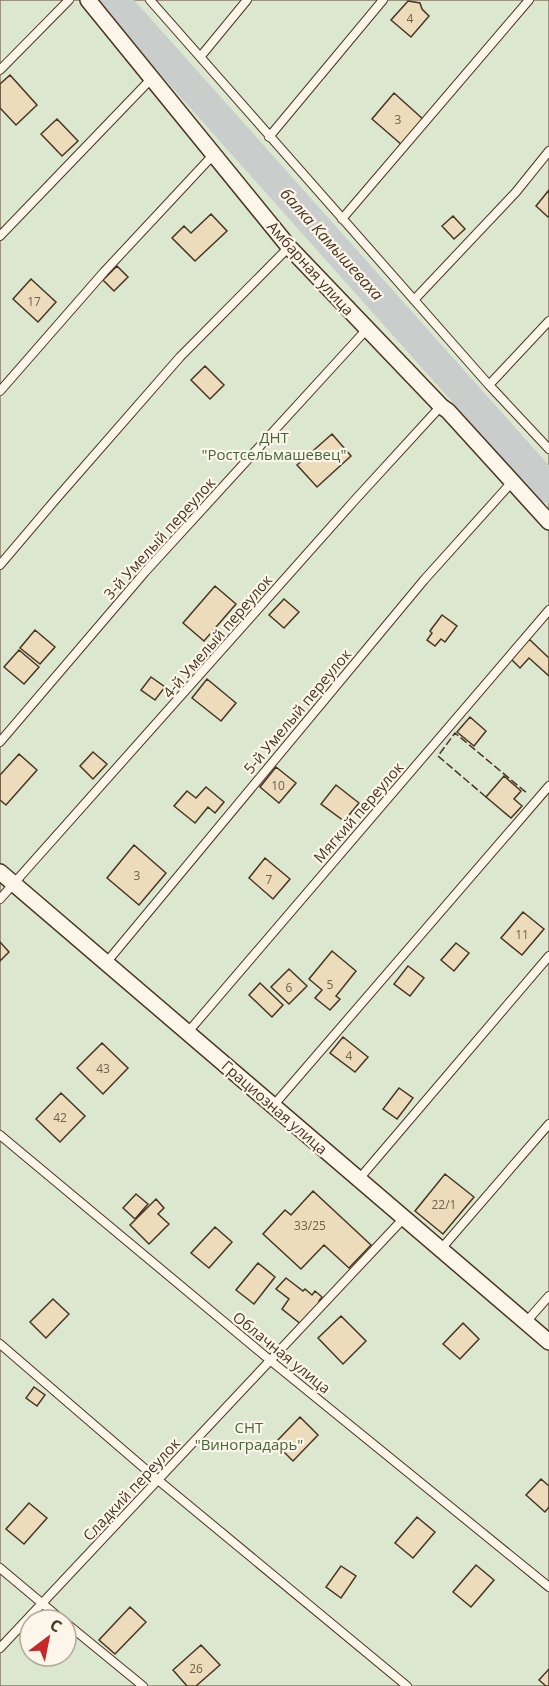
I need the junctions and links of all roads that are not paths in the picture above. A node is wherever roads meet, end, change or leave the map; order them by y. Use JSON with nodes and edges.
{"nodes":[{"id":1,"x":69,"y":0,"type":"edge"},
{"id":2,"x":88,"y":0,"type":"edge"},
{"id":3,"x":150,"y":0,"type":"edge"},
{"id":4,"x":247,"y":0,"type":"edge"},
{"id":5,"x":383,"y":0,"type":"edge"},
{"id":6,"x":529,"y":0,"type":"edge"},
{"id":7,"x":201,"y":56,"type":"junction"},
{"id":8,"x":0,"y":70,"type":"edge"},
{"id":9,"x":152,"y":78,"type":"junction"},
{"id":10,"x":269,"y":137,"type":"junction"},
{"id":11,"x":549,"y":151,"type":"edge"},
{"id":12,"x":215,"y":153,"type":"junction"},
{"id":13,"x":342,"y":219,"type":"junction"},
{"id":14,"x":0,"y":236,"type":"edge"},
{"id":15,"x":289,"y":248,"type":"junction"},
{"id":16,"x":414,"y":300,"type":"junction"},
{"id":17,"x":549,"y":321,"type":"edge"},
{"id":18,"x":367,"y":328,"type":"junction"},
{"id":19,"x":489,"y":385,"type":"junction"},
{"id":20,"x":0,"y":391,"type":"edge"},
{"id":21,"x":441,"y":406,"type":"junction"},
{"id":22,"x":549,"y":448,"type":"edge"},
{"id":23,"x":513,"y":480,"type":"junction"},
{"id":24,"x":549,"y":522,"type":"edge"},
{"id":25,"x":0,"y":565,"type":"edge"},
{"id":26,"x":549,"y":610,"type":"edge"},
{"id":27,"x":0,"y":742,"type":"edge"},
{"id":28,"x":549,"y":786,"type":"edge"},
{"id":29,"x":0,"y":872,"type":"edge"},
{"id":30,"x":15,"y":885,"type":"junction"},
{"id":31,"x":0,"y":899,"type":"edge"},
{"id":32,"x":549,"y":956,"type":"edge"},
{"id":33,"x":106,"y":963,"type":"junction"},
{"id":34,"x":188,"y":1032,"type":"junction"},
{"id":35,"x":273,"y":1106,"type":"junction"},
{"id":36,"x":549,"y":1124,"type":"edge"},
{"id":37,"x":0,"y":1135,"type":"edge"},
{"id":38,"x":359,"y":1179,"type":"junction"},
{"id":39,"x":404,"y":1218,"type":"junction"},
{"id":40,"x":441,"y":1249,"type":"junction"},
{"id":41,"x":549,"y":1296,"type":"edge"},
{"id":42,"x":526,"y":1322,"type":"junction"},
{"id":43,"x":549,"y":1342,"type":"edge"},
{"id":44,"x":0,"y":1344,"type":"edge"},
{"id":45,"x":271,"y":1360,"type":"junction"},
{"id":46,"x":158,"y":1480,"type":"junction"},
{"id":47,"x":0,"y":1568,"type":"edge"},
{"id":48,"x":549,"y":1587,"type":"edge"},
{"id":49,"x":42,"y":1604,"type":"junction"},
{"id":50,"x":47,"y":1608,"type":"edge"},
{"id":51,"x":78,"y":1633,"type":"edge"},
{"id":52,"x":0,"y":1648,"type":"edge"},
{"id":53,"x":143,"y":1686,"type":"edge"},
{"id":54,"x":407,"y":1686,"type":"edge"}],
"edges":[{"from":1,"to":8,"type":"lane"},
{"from":2,"to":9,"type":"street","name":"Амбарная улица"},
{"from":3,"to":7,"type":"lane"},
{"from":4,"to":7,"type":"lane"},
{"from":5,"to":10,"type":"lane"},
{"from":6,"to":13,"type":"lane"},
{"from":7,"to":10,"type":"lane"},
{"from":9,"to":12,"type":"street","name":"Амбарная улица"},
{"from":9,"to":14,"type":"lane"},
{"from":10,"to":13,"type":"lane"},
{"from":11,"to":16,"type":"lane"},
{"from":12,"to":15,"type":"street","name":"Амбарная улица"},
{"from":12,"to":20,"type":"lane"},
{"from":13,"to":16,"type":"lane"},
{"from":15,"to":18,"type":"street","name":"Амбарная улица"},
{"from":15,"to":25,"type":"lane"},
{"from":16,"to":19,"type":"lane"},
{"from":17,"to":19,"type":"lane"},
{"from":18,"to":21,"type":"street","name":"Амбарная улица"},
{"from":18,"to":27,"type":"lane","name":"3-й Умелый переулок"},
{"from":19,"to":22,"type":"lane"},
{"from":21,"to":23,"type":"street","name":"Амбарная улица"},
{"from":21,"to":30,"type":"lane","name":"4-й Умелый переулок"},
{"from":23,"to":24,"type":"street","name":"Амбарная улица"},
{"from":23,"to":33,"type":"lane","name":"5-й Умелый переулок"},
{"from":26,"to":34,"type":"lane","name":"Мягкий переулок"},
{"from":28,"to":35,"type":"lane"},
{"from":29,"to":30,"type":"street","name":"Грациозная улица"},
{"from":30,"to":31,"type":"lane","name":"4-й Умелый переулок"},
{"from":30,"to":33,"type":"street","name":"Грациозная улица"},
{"from":32,"to":38,"type":"lane"},
{"from":33,"to":34,"type":"street","name":"Грациозная улица"},
{"from":34,"to":35,"type":"street","name":"Грациозная улица"},
{"from":35,"to":38,"type":"street","name":"Грациозная улица"},
{"from":36,"to":40,"type":"lane"},
{"from":37,"to":45,"type":"lane","name":"Облачная улица"},
{"from":38,"to":39,"type":"street","name":"Грациозная улица"},
{"from":39,"to":40,"type":"street","name":"Грациозная улица"},
{"from":39,"to":45,"type":"lane","name":"Сладкий переулок"},
{"from":40,"to":42,"type":"street","name":"Грациозная улица"},
{"from":41,"to":42,"type":"lane"},
{"from":42,"to":43,"type":"street","name":"Грациозная улица"},
{"from":44,"to":46,"type":"lane"},
{"from":45,"to":46,"type":"lane","name":"Сладкий переулок"},
{"from":45,"to":48,"type":"lane","name":"Облачная улица"},
{"from":46,"to":49,"type":"lane","name":"Сладкий переулок"},
{"from":46,"to":54,"type":"lane"},
{"from":47,"to":49,"type":"lane"},
{"from":49,"to":50,"type":"lane"},
{"from":49,"to":52,"type":"lane","name":"Сладкий переулок"},
{"from":51,"to":53,"type":"lane"}]}
